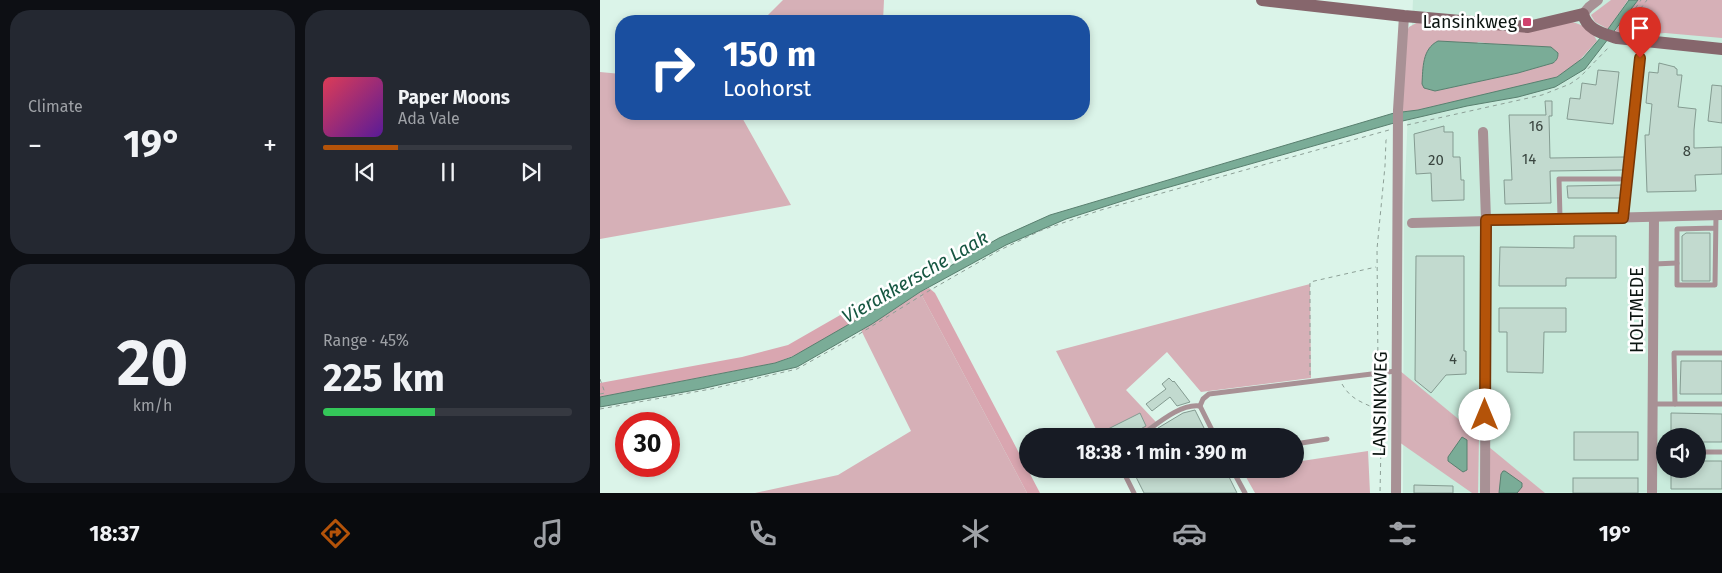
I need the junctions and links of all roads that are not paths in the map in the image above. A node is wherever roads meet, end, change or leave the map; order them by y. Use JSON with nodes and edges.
{"nodes":[{"id":1,"x":1262,"y":0,"type":"edge"},
{"id":2,"x":1598,"y":0,"type":"edge"},
{"id":3,"x":1583,"y":14,"type":"junction"},
{"id":4,"x":1404,"y":16,"type":"junction"},
{"id":5,"x":1642,"y":39,"type":"junction"},
{"id":6,"x":1722,"y":49,"type":"edge"},
{"id":7,"x":1483,"y":132,"type":"dead end"},
{"id":8,"x":1620,"y":179,"type":"dead end"},
{"id":9,"x":1719,"y":215,"type":"edge"},
{"id":10,"x":1654,"y":217,"type":"junction"},
{"id":11,"x":1560,"y":218,"type":"junction"},
{"id":12,"x":1623,"y":218,"type":"junction"},
{"id":13,"x":1486,"y":220,"type":"junction"},
{"id":14,"x":1412,"y":222,"type":"dead end"},
{"id":15,"x":1715,"y":228,"type":"junction"},
{"id":16,"x":1677,"y":263,"type":"junction"},
{"id":17,"x":1654,"y":264,"type":"junction"},
{"id":18,"x":1722,"y":353,"type":"edge"},
{"id":19,"x":1397,"y":371,"type":"junction"},
{"id":20,"x":1653,"y":404,"type":"junction"},
{"id":21,"x":1675,"y":404,"type":"junction"},
{"id":22,"x":1722,"y":404,"type":"edge"},
{"id":23,"x":1200,"y":406,"type":"junction"},
{"id":24,"x":1152,"y":428,"type":"edge"},
{"id":25,"x":1211,"y":428,"type":"edge"},
{"id":26,"x":1327,"y":439,"type":"dead end"},
{"id":27,"x":1304,"y":443,"type":"edge"},
{"id":28,"x":1652,"y":452,"type":"junction"},
{"id":29,"x":1656,"y":452,"type":"edge"},
{"id":30,"x":1706,"y":452,"type":"edge"},
{"id":31,"x":1722,"y":452,"type":"edge"},
{"id":32,"x":1126,"y":478,"type":"edge"},
{"id":33,"x":1237,"y":478,"type":"edge"},
{"id":34,"x":1134,"y":493,"type":"edge"},
{"id":35,"x":1245,"y":493,"type":"edge"},
{"id":36,"x":1396,"y":493,"type":"edge"},
{"id":37,"x":1485,"y":493,"type":"edge"},
{"id":38,"x":1652,"y":493,"type":"edge"}],
"edges":[{"from":1,"to":4,"type":"street"},
{"from":2,"to":3,"type":"street"},
{"from":3,"to":4,"type":"street"},
{"from":3,"to":5,"type":"street"},
{"from":4,"to":19,"type":"street","name":"LANSINKWEG"},
{"from":5,"to":6,"type":"street"},
{"from":5,"to":12,"type":"lane"},
{"from":7,"to":13,"type":"street"},
{"from":8,"to":11,"type":"lane"},
{"from":9,"to":10,"type":"street"},
{"from":9,"to":15,"type":"lane"},
{"from":10,"to":12,"type":"street"},
{"from":10,"to":17,"type":"street","name":"HOLTMEDE"},
{"from":11,"to":12,"type":"street"},
{"from":11,"to":13,"type":"street"},
{"from":13,"to":14,"type":"street"},
{"from":13,"to":37,"type":"street"},
{"from":15,"to":16,"type":"lane"},
{"from":15,"to":16,"type":"lane"},
{"from":16,"to":17,"type":"lane"},
{"from":17,"to":20,"type":"street","name":"HOLTMEDE"},
{"from":18,"to":21,"type":"lane","name":"HOLTMEDE"},
{"from":19,"to":23,"type":"lane"},
{"from":19,"to":36,"type":"street","name":"LANSINKWEG"},
{"from":20,"to":21,"type":"lane"},
{"from":20,"to":28,"type":"street","name":"HOLTMEDE"},
{"from":21,"to":22,"type":"lane"},
{"from":23,"to":24,"type":"lane"},
{"from":23,"to":25,"type":"lane"},
{"from":26,"to":27,"type":"lane"},
{"from":28,"to":29,"type":"lane"},
{"from":28,"to":38,"type":"street","name":"HOLTMEDE"},
{"from":30,"to":31,"type":"lane"},
{"from":32,"to":34,"type":"lane"},
{"from":33,"to":35,"type":"lane"}]}
